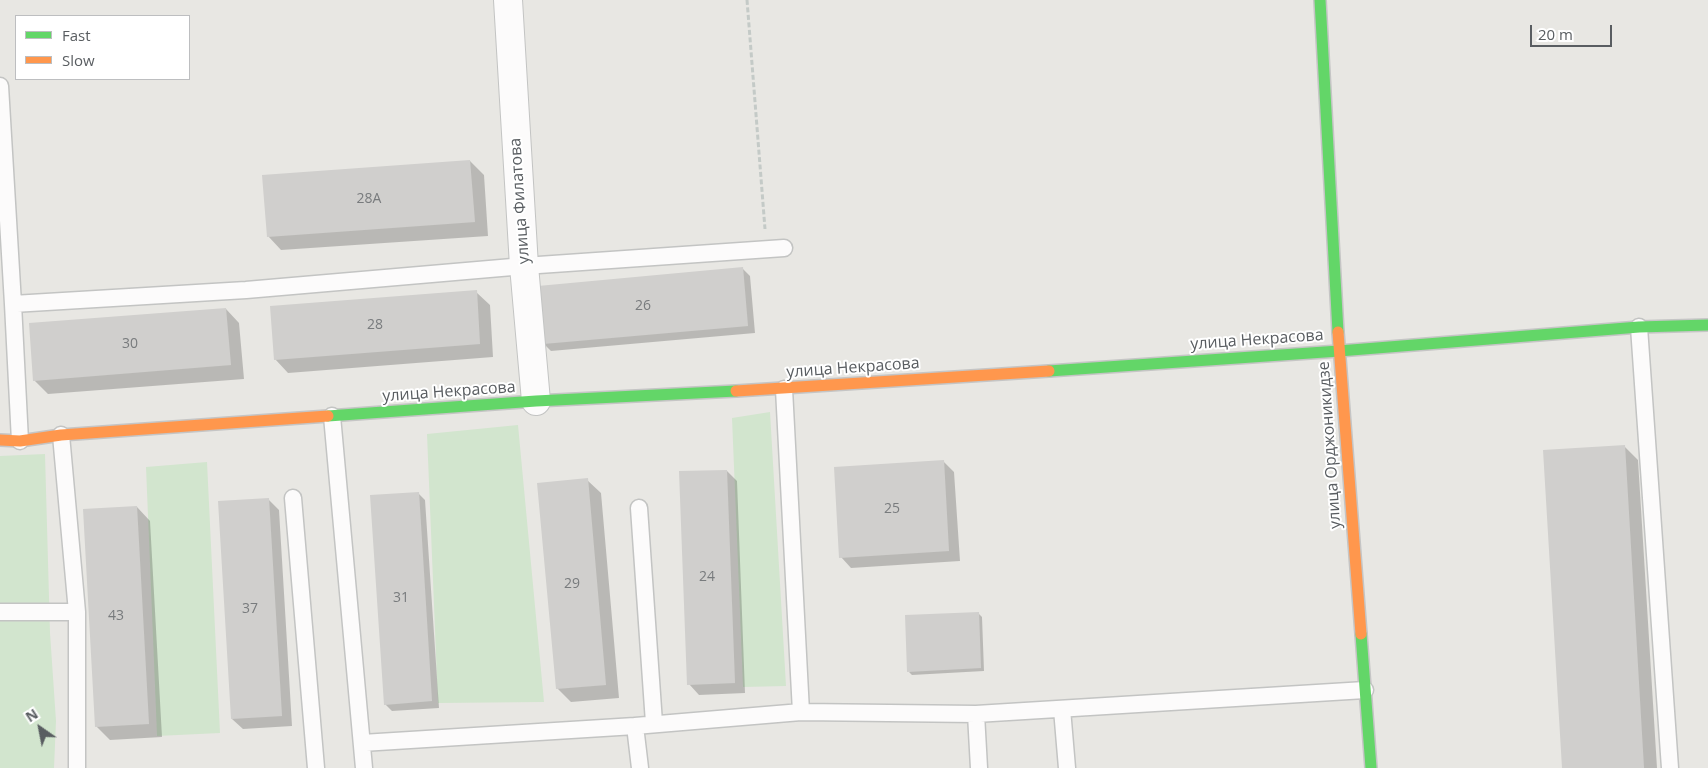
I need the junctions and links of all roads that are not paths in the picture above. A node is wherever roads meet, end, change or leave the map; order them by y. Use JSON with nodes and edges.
{"nodes":[{"id":1,"x":508,"y":0,"type":"edge"},
{"id":2,"x":1320,"y":0,"type":"edge"},
{"id":3,"x":0,"y":86,"type":"edge"},
{"id":4,"x":784,"y":248,"type":"dead end"},
{"id":5,"x":524,"y":266,"type":"junction"},
{"id":6,"x":13,"y":304,"type":"junction"},
{"id":7,"x":1708,"y":325,"type":"edge"},
{"id":8,"x":1640,"y":326,"type":"junction"},
{"id":9,"x":1339,"y":351,"type":"junction"},
{"id":10,"x":784,"y":389,"type":"junction"},
{"id":11,"x":536,"y":401,"type":"junction"},
{"id":12,"x":332,"y":416,"type":"junction"},
{"id":13,"x":61,"y":435,"type":"junction"},
{"id":14,"x":0,"y":440,"type":"edge"},
{"id":15,"x":20,"y":441,"type":"junction"},
{"id":16,"x":293,"y":498,"type":"dead end"},
{"id":17,"x":639,"y":508,"type":"dead end"},
{"id":18,"x":0,"y":612,"type":"edge"},
{"id":19,"x":77,"y":612,"type":"junction"},
{"id":20,"x":1365,"y":690,"type":"junction"},
{"id":21,"x":1062,"y":709,"type":"junction"},
{"id":22,"x":801,"y":712,"type":"junction"},
{"id":23,"x":976,"y":714,"type":"junction"},
{"id":24,"x":654,"y":723,"type":"junction"},
{"id":25,"x":635,"y":726,"type":"junction"},
{"id":26,"x":362,"y":743,"type":"junction"},
{"id":27,"x":76,"y":768,"type":"edge"},
{"id":28,"x":316,"y":768,"type":"edge"},
{"id":29,"x":364,"y":768,"type":"edge"},
{"id":30,"x":640,"y":768,"type":"edge"},
{"id":31,"x":980,"y":768,"type":"edge"},
{"id":32,"x":1067,"y":768,"type":"edge"},
{"id":33,"x":1371,"y":768,"type":"edge"},
{"id":34,"x":1670,"y":768,"type":"edge"}],
"edges":[{"from":1,"to":5,"type":"street","name":"улица Филатова"},
{"from":2,"to":9,"type":"street","name":"улица Орджоникидзе"},
{"from":3,"to":6,"type":"lane"},
{"from":4,"to":5,"type":"lane"},
{"from":5,"to":6,"type":"lane"},
{"from":5,"to":11,"type":"street","name":"улица Филатова"},
{"from":6,"to":15,"type":"lane"},
{"from":7,"to":8,"type":"street","name":"улица Некрасова"},
{"from":8,"to":9,"type":"street","name":"улица Некрасова"},
{"from":8,"to":34,"type":"lane"},
{"from":9,"to":10,"type":"street","name":"улица Некрасова"},
{"from":9,"to":20,"type":"street","name":"улица Орджоникидзе"},
{"from":10,"to":11,"type":"street","name":"улица Некрасова"},
{"from":10,"to":22,"type":"lane"},
{"from":11,"to":12,"type":"street","name":"улица Некрасова"},
{"from":12,"to":13,"type":"street","name":"улица Некрасова"},
{"from":12,"to":26,"type":"lane"},
{"from":13,"to":15,"type":"street","name":"улица Некрасова"},
{"from":13,"to":19,"type":"lane"},
{"from":14,"to":15,"type":"street","name":"улица Некрасова"},
{"from":16,"to":28,"type":"lane"},
{"from":17,"to":24,"type":"lane"},
{"from":18,"to":19,"type":"lane"},
{"from":19,"to":27,"type":"lane"},
{"from":20,"to":21,"type":"lane"},
{"from":20,"to":33,"type":"street","name":"улица Орджоникидзе"},
{"from":21,"to":23,"type":"lane"},
{"from":21,"to":32,"type":"lane"},
{"from":22,"to":23,"type":"lane"},
{"from":22,"to":24,"type":"lane"},
{"from":23,"to":31,"type":"lane"},
{"from":24,"to":25,"type":"lane"},
{"from":25,"to":26,"type":"lane"},
{"from":25,"to":30,"type":"lane"},
{"from":26,"to":29,"type":"lane"}]}
